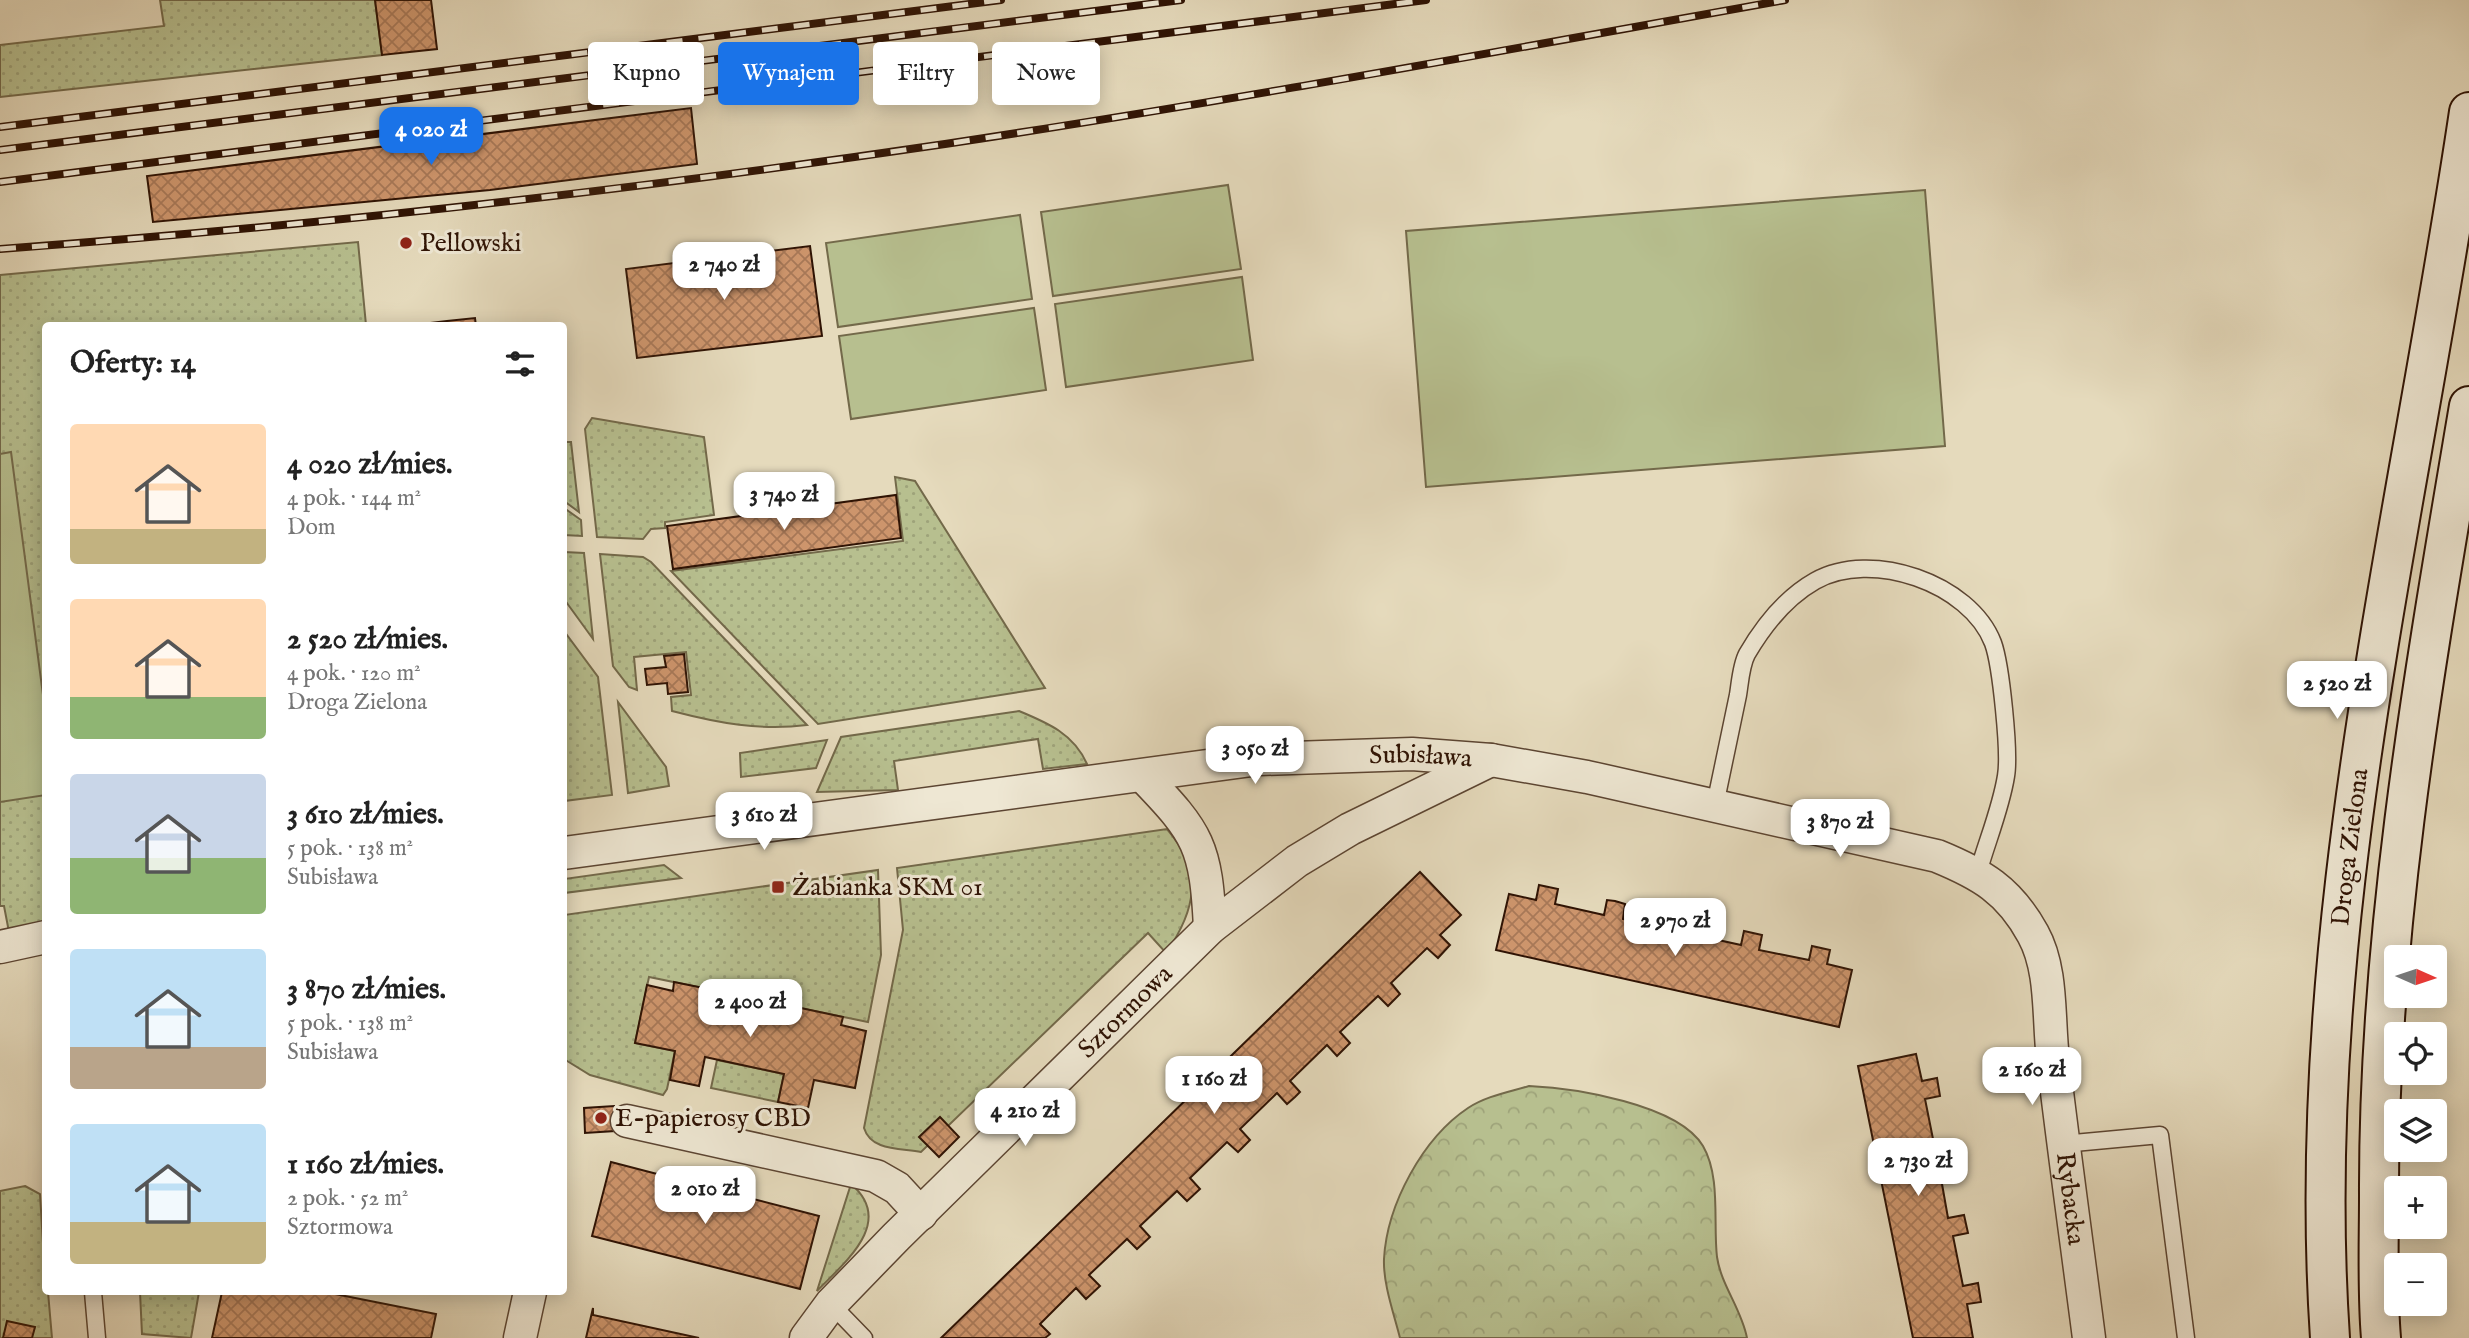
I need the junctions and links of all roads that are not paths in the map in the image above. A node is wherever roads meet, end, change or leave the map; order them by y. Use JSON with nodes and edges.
{"nodes":[{"id":1,"x":2469,"y":112,"type":"edge"},
{"id":2,"x":2469,"y":406,"type":"edge"},
{"id":3,"x":1491,"y":761,"type":"junction"},
{"id":4,"x":1143,"y":776,"type":"junction"},
{"id":5,"x":1715,"y":805,"type":"junction"},
{"id":6,"x":567,"y":853,"type":"edge"},
{"id":7,"x":1978,"y":873,"type":"junction"},
{"id":8,"x":1210,"y":928,"type":"junction"},
{"id":9,"x":42,"y":938,"type":"edge"},
{"id":10,"x":0,"y":947,"type":"edge"},
{"id":11,"x":626,"y":1121,"type":"dead end"},
{"id":12,"x":2063,"y":1144,"type":"junction"},
{"id":13,"x":920,"y":1214,"type":"junction"},
{"id":14,"x":93,"y":1295,"type":"edge"},
{"id":15,"x":529,"y":1295,"type":"edge"},
{"id":16,"x":831,"y":1304,"type":"junction"},
{"id":17,"x":97,"y":1338,"type":"edge"},
{"id":18,"x":520,"y":1338,"type":"edge"},
{"id":19,"x":806,"y":1338,"type":"edge"},
{"id":20,"x":864,"y":1338,"type":"edge"},
{"id":21,"x":2089,"y":1338,"type":"edge"},
{"id":22,"x":2186,"y":1338,"type":"edge"},
{"id":23,"x":2330,"y":1338,"type":"edge"},
{"id":24,"x":2381,"y":1338,"type":"edge"}],
"edges":[{"from":1,"to":23,"type":"street","name":"Droga Zielona"},
{"from":2,"to":24,"type":"street","name":"Droga Zielona"},
{"from":3,"to":4,"type":"street","name":"Subisława"},
{"from":3,"to":5,"type":"street","name":"Subisława"},
{"from":3,"to":8,"type":"street","name":"Sztormowa"},
{"from":4,"to":6,"type":"street","name":"Subisława"},
{"from":4,"to":8,"type":"street"},
{"from":5,"to":7,"type":"street","name":"Subisława"},
{"from":5,"to":7,"type":"lane"},
{"from":7,"to":12,"type":"street","name":"Rybacka"},
{"from":8,"to":13,"type":"street","name":"Sztormowa"},
{"from":9,"to":10,"type":"street"},
{"from":11,"to":13,"type":"street"},
{"from":12,"to":21,"type":"street","name":"Rybacka"},
{"from":12,"to":22,"type":"lane"},
{"from":13,"to":16,"type":"street","name":"Sztormowa"},
{"from":14,"to":17,"type":"lane"},
{"from":15,"to":18,"type":"street"},
{"from":16,"to":19,"type":"street","name":"Sztormowa"},
{"from":16,"to":20,"type":"lane"}]}
